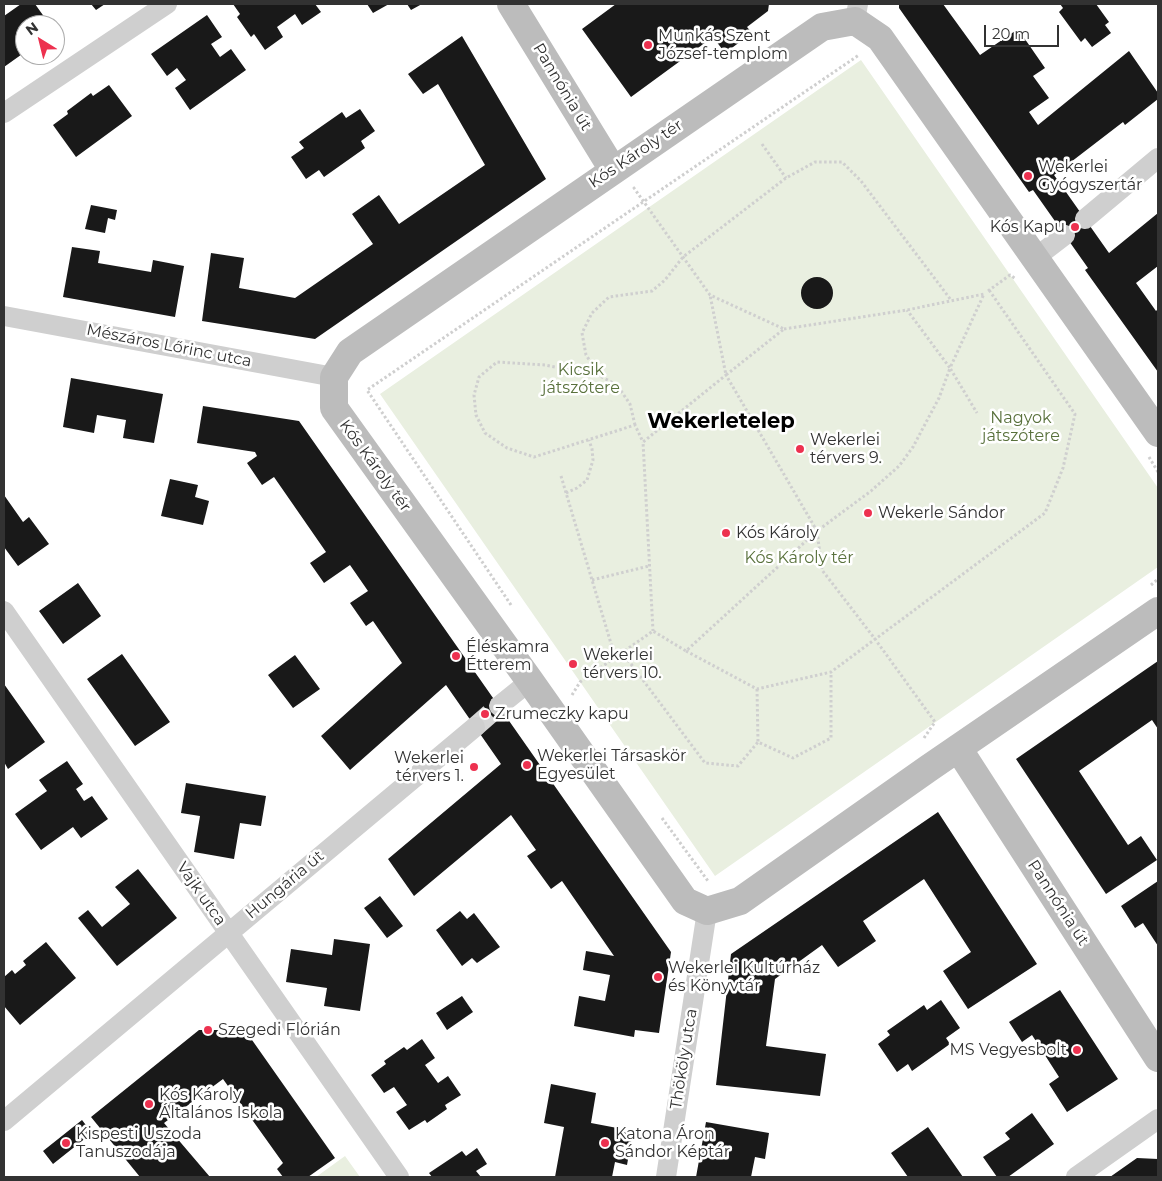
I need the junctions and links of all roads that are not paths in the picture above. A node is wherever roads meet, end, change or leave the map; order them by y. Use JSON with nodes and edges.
{"nodes":[{"id":1,"x":167,"y":4,"type":"edge"},
{"id":2,"x":511,"y":4,"type":"edge"},
{"id":3,"x":857,"y":12,"type":"edge"},
{"id":4,"x":4,"y":113,"type":"edge"},
{"id":5,"x":1158,"y":158,"type":"edge"},
{"id":6,"x":613,"y":170,"type":"junction"},
{"id":7,"x":1085,"y":218,"type":"dead end"},
{"id":8,"x":1064,"y":235,"type":"dead end"},
{"id":9,"x":1035,"y":258,"type":"junction"},
{"id":10,"x":4,"y":316,"type":"edge"},
{"id":11,"x":334,"y":377,"type":"junction"},
{"id":12,"x":1153,"y":444,"type":"edge"},
{"id":13,"x":4,"y":611,"type":"edge"},
{"id":14,"x":1158,"y":611,"type":"edge"},
{"id":15,"x":530,"y":681,"type":"junction"},
{"id":16,"x":499,"y":706,"type":"tunnel mouth"},
{"id":17,"x":475,"y":727,"type":"tunnel mouth"},
{"id":18,"x":958,"y":748,"type":"junction"},
{"id":19,"x":710,"y":899,"type":"junction"},
{"id":20,"x":228,"y":933,"type":"junction"},
{"id":21,"x":1158,"y":1058,"type":"edge"},
{"id":22,"x":1158,"y":1119,"type":"edge"},
{"id":23,"x":4,"y":1121,"type":"edge"},
{"id":24,"x":399,"y":1177,"type":"edge"},
{"id":25,"x":666,"y":1177,"type":"edge"},
{"id":26,"x":1076,"y":1177,"type":"edge"}],
"edges":[{"from":1,"to":4,"type":"street"},
{"from":2,"to":6,"type":"street","name":"Pannónia út"},
{"from":3,"to":6,"type":"street","name":"Kós Károly tér"},
{"from":3,"to":9,"type":"street","name":"Kós Károly tér"},
{"from":5,"to":7,"type":"street"},
{"from":6,"to":11,"type":"street","name":"Kós Károly tér"},
{"from":8,"to":9,"type":"street"},
{"from":9,"to":12,"type":"street","name":"Kós Károly tér"},
{"from":10,"to":11,"type":"street","name":"Mészáros Lőrinc utca"},
{"from":11,"to":15,"type":"street","name":"Kós Károly tér"},
{"from":13,"to":20,"type":"street","name":"Vajk utca"},
{"from":14,"to":18,"type":"street"},
{"from":15,"to":16,"type":"street"},
{"from":15,"to":19,"type":"street","name":"Kós Károly tér"},
{"from":17,"to":20,"type":"street","name":"Hungária út"},
{"from":18,"to":19,"type":"street"},
{"from":18,"to":21,"type":"street","name":"Pannónia út"},
{"from":19,"to":25,"type":"street","name":"Thököly utca"},
{"from":20,"to":23,"type":"street","name":"Hungária út"},
{"from":20,"to":24,"type":"street","name":"Vajk utca"},
{"from":22,"to":26,"type":"street"}]}
